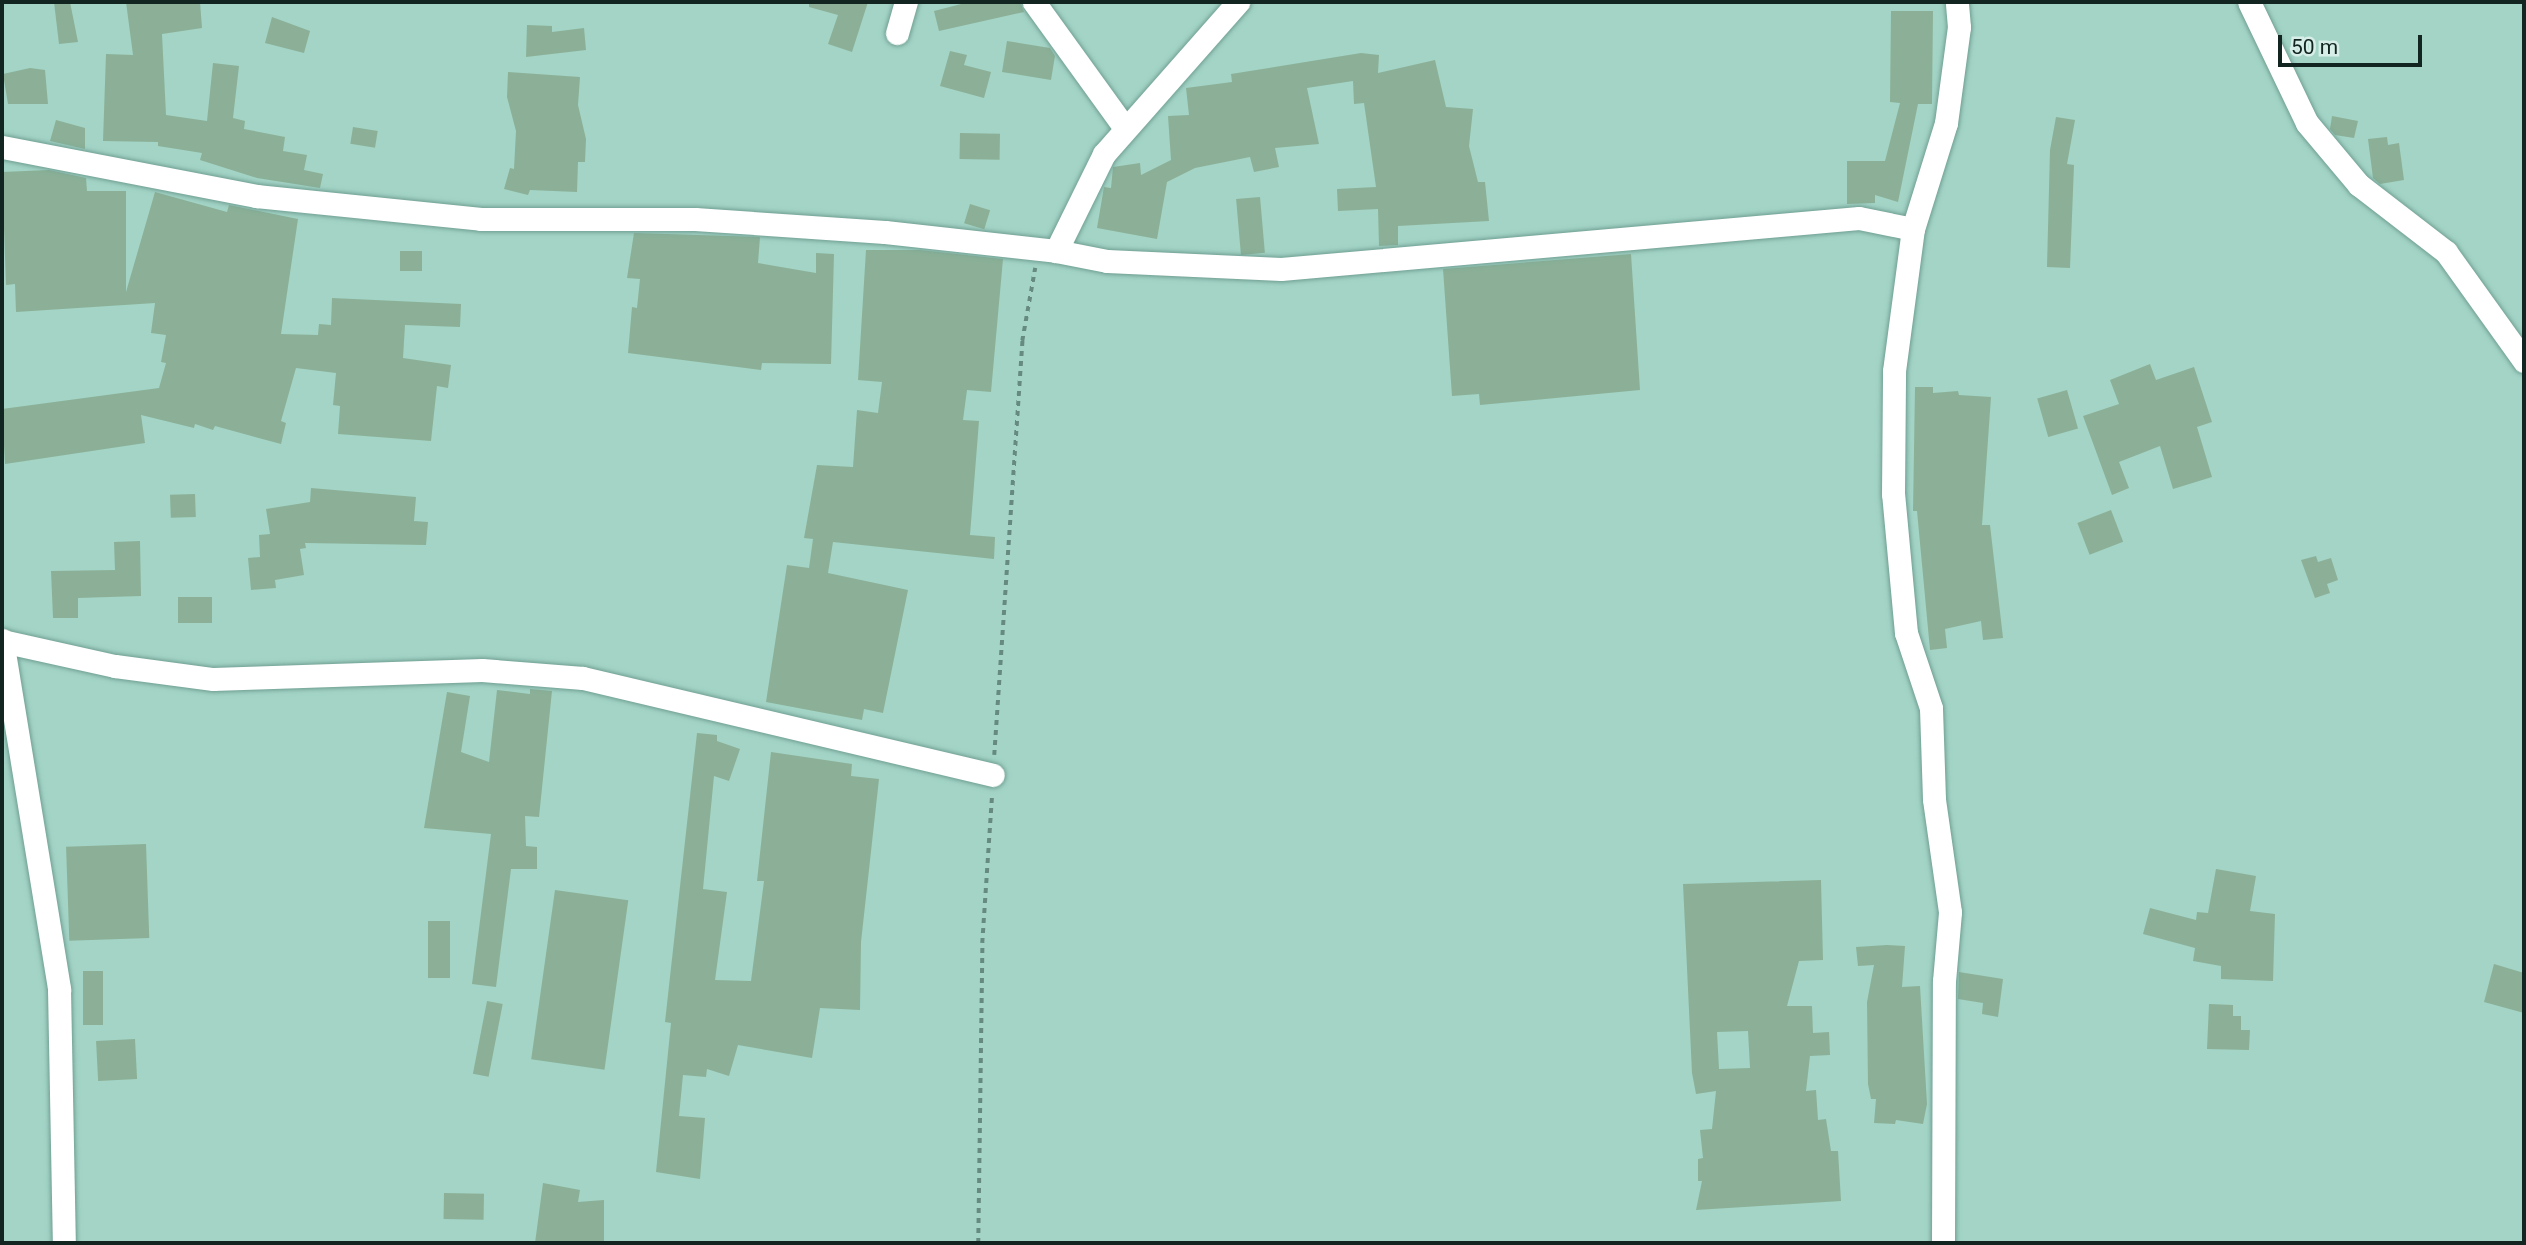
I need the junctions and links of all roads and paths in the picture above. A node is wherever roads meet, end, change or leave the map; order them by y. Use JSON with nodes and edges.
{"nodes":[{"id":1,"x":906,"y":2,"type":"edge"},
{"id":2,"x":1034,"y":2,"type":"edge"},
{"id":3,"x":1238,"y":2,"type":"edge"},
{"id":4,"x":1957,"y":2,"type":"edge"},
{"id":5,"x":2249,"y":2,"type":"edge"},
{"id":6,"x":897,"y":33,"type":"dead end"},
{"id":7,"x":1125,"y":128,"type":"junction"},
{"id":8,"x":2,"y":147,"type":"edge"},
{"id":9,"x":1913,"y":229,"type":"junction"},
{"id":10,"x":1047,"y":250,"type":"junction"},
{"id":11,"x":2524,"y":361,"type":"edge"},
{"id":12,"x":2,"y":641,"type":"edge"},
{"id":13,"x":993,"y":775,"type":"junction"},
{"id":14,"x":64,"y":1243,"type":"edge"},
{"id":15,"x":978,"y":1243,"type":"edge"},
{"id":16,"x":1943,"y":1243,"type":"edge"}],
"edges":[{"from":1,"to":6,"type":"street"},
{"from":2,"to":7,"type":"street"},
{"from":3,"to":7,"type":"street"},
{"from":4,"to":9,"type":"street"},
{"from":5,"to":11,"type":"street"},
{"from":7,"to":10,"type":"street"},
{"from":8,"to":10,"type":"street"},
{"from":9,"to":10,"type":"street"},
{"from":9,"to":16,"type":"street"},
{"from":10,"to":13,"type":"path"},
{"from":12,"to":13,"type":"street"},
{"from":12,"to":14,"type":"street"},
{"from":13,"to":15,"type":"path"}]}
